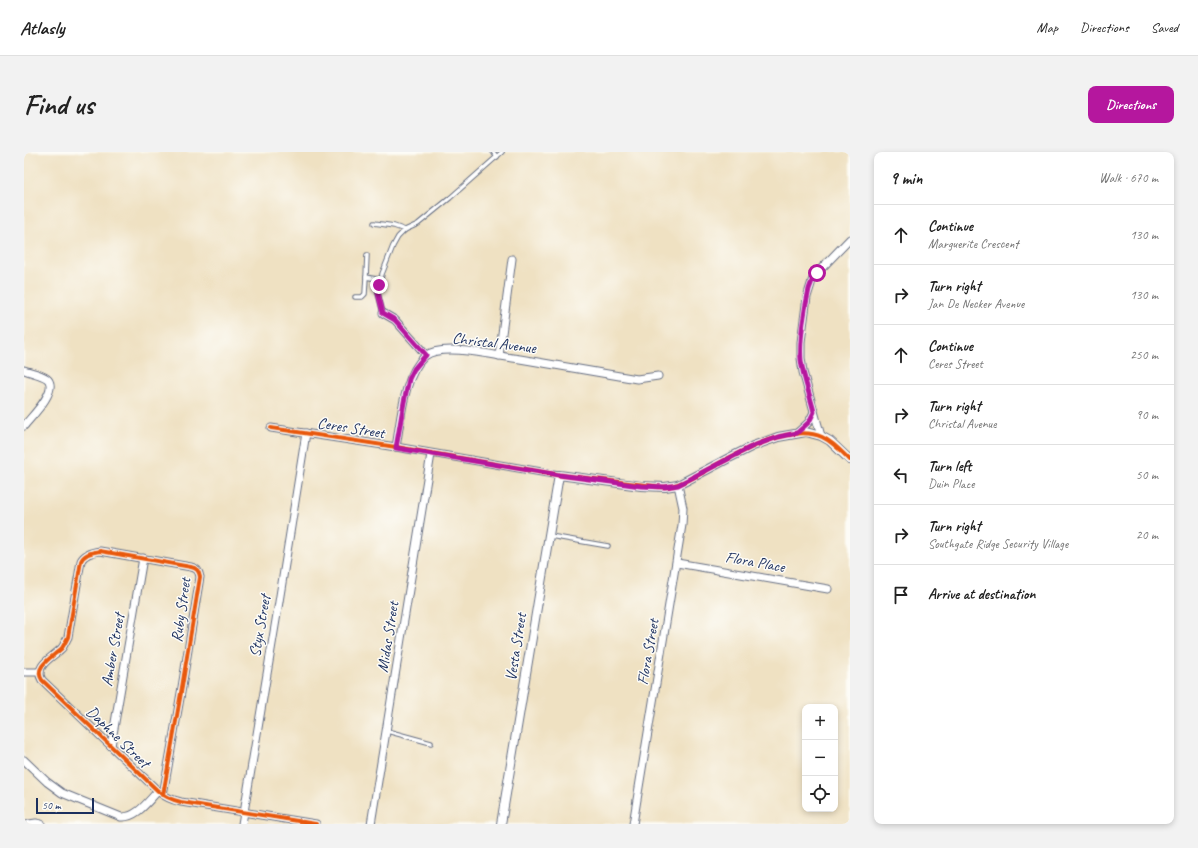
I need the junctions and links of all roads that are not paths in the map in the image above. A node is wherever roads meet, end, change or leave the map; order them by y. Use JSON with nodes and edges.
{"nodes":[{"id":1,"x":493,"y":152,"type":"edge"},
{"id":2,"x":502,"y":152,"type":"edge"},
{"id":3,"x":497,"y":157,"type":"junction"},
{"id":4,"x":374,"y":223,"type":"dead end"},
{"id":5,"x":405,"y":230,"type":"junction"},
{"id":6,"x":850,"y":239,"type":"edge"},
{"id":7,"x":367,"y":255,"type":"dead end"},
{"id":8,"x":512,"y":258,"type":"dead end"},
{"id":9,"x":366,"y":277,"type":"junction"},
{"id":10,"x":381,"y":280,"type":"junction"},
{"id":11,"x":355,"y":297,"type":"dead end"},
{"id":12,"x":383,"y":313,"type":"joint"},
{"id":13,"x":426,"y":355,"type":"junction"},
{"id":14,"x":499,"y":356,"type":"junction"},
{"id":15,"x":24,"y":370,"type":"edge"},
{"id":16,"x":658,"y":376,"type":"dead end"},
{"id":17,"x":814,"y":412,"type":"junction"},
{"id":18,"x":24,"y":426,"type":"edge"},
{"id":19,"x":271,"y":428,"type":"dead end"},
{"id":20,"x":306,"y":433,"type":"junction"},
{"id":21,"x":797,"y":433,"type":"junction"},
{"id":22,"x":821,"y":436,"type":"junction"},
{"id":23,"x":396,"y":448,"type":"junction"},
{"id":24,"x":431,"y":454,"type":"junction"},
{"id":25,"x":850,"y":460,"type":"edge"},
{"id":26,"x":559,"y":475,"type":"junction"},
{"id":27,"x":678,"y":485,"type":"junction"},
{"id":28,"x":549,"y":535,"type":"junction"},
{"id":29,"x":608,"y":546,"type":"dead end"},
{"id":30,"x":143,"y":558,"type":"junction"},
{"id":31,"x":677,"y":563,"type":"junction"},
{"id":32,"x":828,"y":589,"type":"dead end"},
{"id":33,"x":41,"y":669,"type":"junction"},
{"id":34,"x":24,"y":672,"type":"edge"},
{"id":35,"x":387,"y":730,"type":"junction"},
{"id":36,"x":431,"y":743,"type":"dead end"},
{"id":37,"x":111,"y":746,"type":"junction"},
{"id":38,"x":24,"y":760,"type":"edge"},
{"id":39,"x":160,"y":793,"type":"junction"},
{"id":40,"x":244,"y":812,"type":"junction"},
{"id":41,"x":30,"y":824,"type":"edge"},
{"id":42,"x":41,"y":824,"type":"edge"},
{"id":43,"x":242,"y":824,"type":"edge"},
{"id":44,"x":316,"y":824,"type":"edge"},
{"id":45,"x":372,"y":824,"type":"edge"},
{"id":46,"x":501,"y":824,"type":"edge"},
{"id":47,"x":633,"y":824,"type":"edge"}],
"edges":[{"from":1,"to":3,"type":"lane"},
{"from":2,"to":3,"type":"lane"},
{"from":3,"to":5,"type":"lane"},
{"from":4,"to":5,"type":"lane"},
{"from":5,"to":10,"type":"lane"},
{"from":6,"to":17,"type":"street"},
{"from":7,"to":9,"type":"lane"},
{"from":8,"to":14,"type":"street"},
{"from":9,"to":10,"type":"lane"},
{"from":9,"to":11,"type":"lane"},
{"from":10,"to":12,"type":"lane"},
{"from":12,"to":13,"type":"street"},
{"from":13,"to":14,"type":"street","name":"Christal Avenue"},
{"from":13,"to":23,"type":"street"},
{"from":14,"to":16,"type":"street","name":"Christal Avenue"},
{"from":15,"to":18,"type":"street"},
{"from":17,"to":21,"type":"street"},
{"from":17,"to":22,"type":"street"},
{"from":19,"to":20,"type":"street","name":"Ceres Street"},
{"from":20,"to":23,"type":"street","name":"Ceres Street"},
{"from":20,"to":40,"type":"street","name":"Styx Street"},
{"from":21,"to":22,"type":"street"},
{"from":21,"to":27,"type":"street"},
{"from":22,"to":25,"type":"street"},
{"from":23,"to":24,"type":"street","name":"Ceres Street"},
{"from":24,"to":26,"type":"street","name":"Ceres Street"},
{"from":24,"to":35,"type":"street","name":"Midas Street"},
{"from":26,"to":27,"type":"street","name":"Ceres Street"},
{"from":26,"to":28,"type":"street","name":"Vesta Street"},
{"from":27,"to":31,"type":"street","name":"Flora Street"},
{"from":28,"to":29,"type":"lane"},
{"from":28,"to":46,"type":"street","name":"Vesta Street"},
{"from":30,"to":33,"type":"street","name":"Ruby Street"},
{"from":30,"to":37,"type":"street","name":"Amber Street"},
{"from":30,"to":39,"type":"street","name":"Ruby Street"},
{"from":31,"to":32,"type":"street","name":"Flora Place"},
{"from":31,"to":47,"type":"street","name":"Flora Street"},
{"from":33,"to":34,"type":"street"},
{"from":33,"to":37,"type":"street","name":"Daphne Street"},
{"from":35,"to":36,"type":"lane"},
{"from":35,"to":45,"type":"street","name":"Midas Street"},
{"from":37,"to":39,"type":"street","name":"Daphne Street"},
{"from":38,"to":39,"type":"street"},
{"from":39,"to":40,"type":"street","name":"Daphne Street"},
{"from":40,"to":43,"type":"street","name":"Styx Street"},
{"from":40,"to":44,"type":"street","name":"Daphne Street"},
{"from":41,"to":42,"type":"street"}]}
